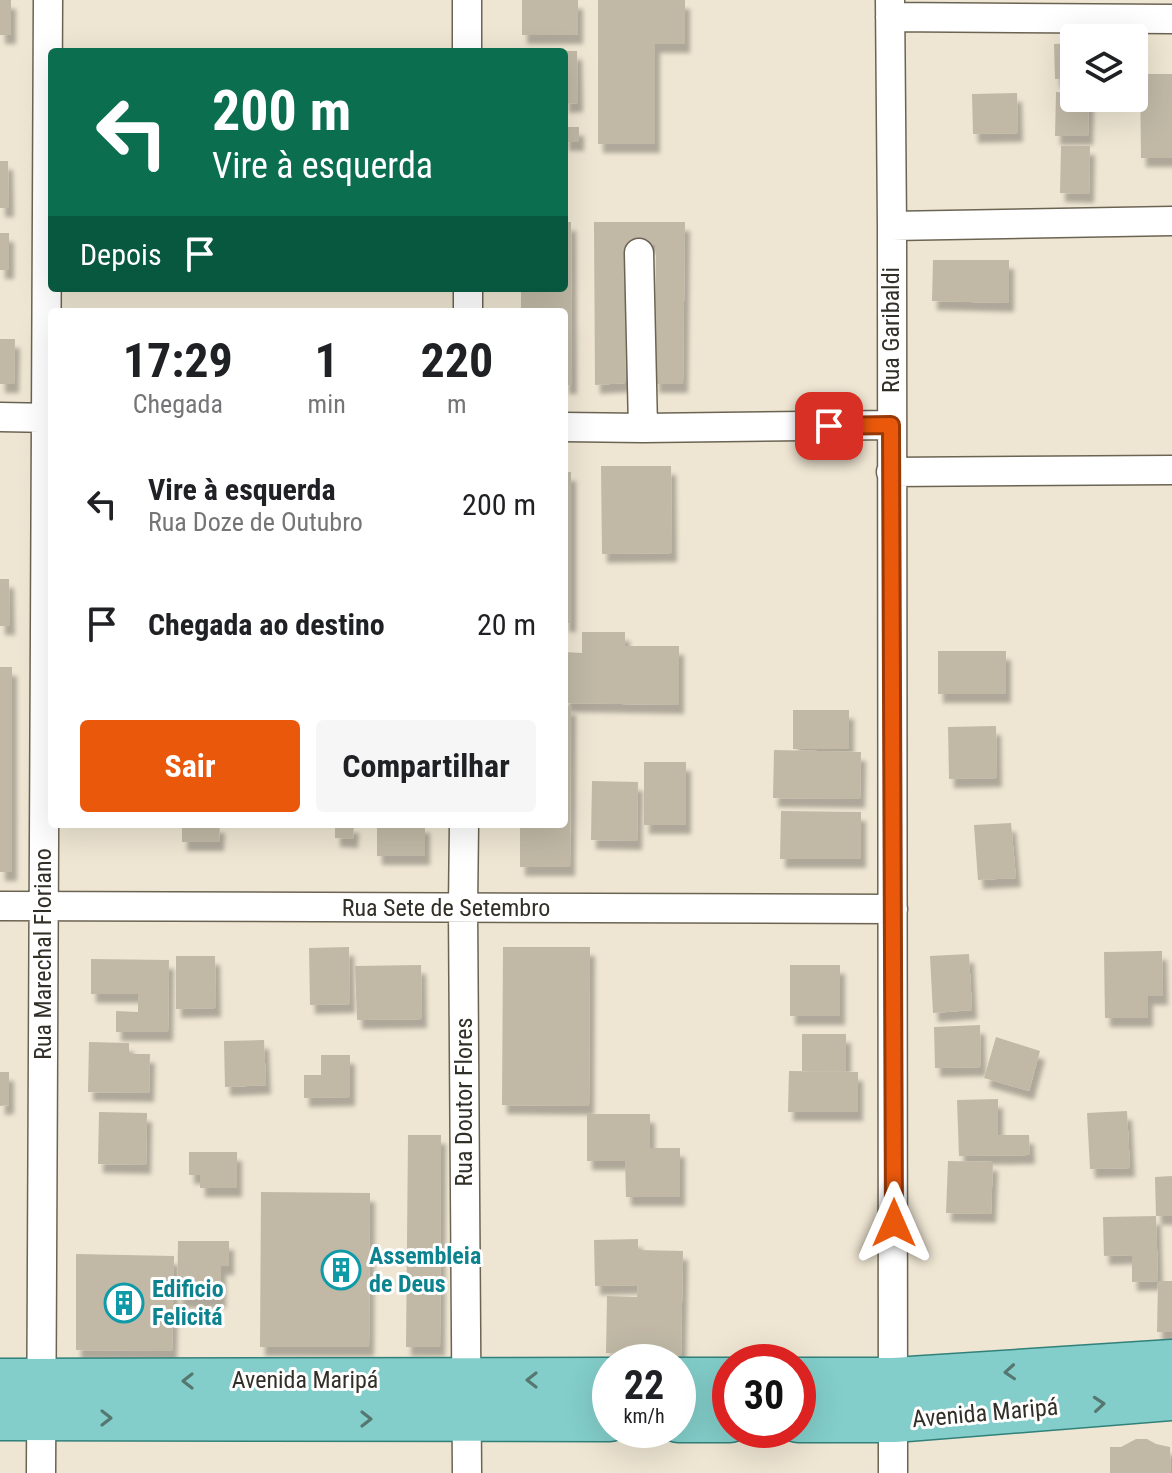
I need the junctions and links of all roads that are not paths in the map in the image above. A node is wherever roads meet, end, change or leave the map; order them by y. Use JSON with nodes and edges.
{"nodes":[{"id":1,"x":48,"y":0,"type":"edge"},
{"id":2,"x":467,"y":0,"type":"edge"},
{"id":3,"x":890,"y":8,"type":"edge"},
{"id":4,"x":1172,"y":19,"type":"edge"},
{"id":5,"x":48,"y":48,"type":"edge"},
{"id":6,"x":467,"y":48,"type":"edge"},
{"id":7,"x":1172,"y":221,"type":"edge"},
{"id":8,"x":892,"y":226,"type":"junction"},
{"id":9,"x":639,"y":253,"type":"dead end"},
{"id":10,"x":0,"y":417,"type":"edge"},
{"id":11,"x":48,"y":418,"type":"edge"},
{"id":12,"x":891,"y":425,"type":"junction"},
{"id":13,"x":568,"y":427,"type":"edge"},
{"id":14,"x":643,"y":428,"type":"junction"},
{"id":15,"x":1172,"y":470,"type":"edge"},
{"id":16,"x":891,"y":472,"type":"junction"},
{"id":17,"x":48,"y":499,"type":"edge"},
{"id":18,"x":464,"y":828,"type":"edge"},
{"id":19,"x":0,"y":906,"type":"edge"},
{"id":20,"x":43,"y":906,"type":"junction"},
{"id":21,"x":463,"y":908,"type":"junction"},
{"id":22,"x":893,"y":909,"type":"junction"},
{"id":23,"x":1172,"y":1362,"type":"edge"},
{"id":24,"x":592,"y":1382,"type":"edge"},
{"id":25,"x":816,"y":1384,"type":"edge"},
{"id":26,"x":1172,"y":1398,"type":"edge"},
{"id":27,"x":467,"y":1399,"type":"junction"},
{"id":28,"x":21,"y":1400,"type":"edge"},
{"id":29,"x":894,"y":1400,"type":"junction"},
{"id":30,"x":592,"y":1416,"type":"edge"},
{"id":31,"x":816,"y":1416,"type":"edge"},
{"id":32,"x":41,"y":1473,"type":"edge"},
{"id":33,"x":467,"y":1473,"type":"edge"},
{"id":34,"x":893,"y":1473,"type":"edge"}],
"edges":[{"from":1,"to":5,"type":"street","name":"Rua Marechal Floriano"},
{"from":2,"to":6,"type":"street"},
{"from":3,"to":4,"type":"street"},
{"from":3,"to":8,"type":"street","name":"Rua Garibaldi"},
{"from":7,"to":8,"type":"street"},
{"from":8,"to":12,"type":"street","name":"Rua Garibaldi"},
{"from":9,"to":14,"type":"street"},
{"from":10,"to":11,"type":"street"},
{"from":12,"to":14,"type":"street"},
{"from":12,"to":16,"type":"street","name":"Rua Garibaldi"},
{"from":13,"to":14,"type":"street"},
{"from":15,"to":16,"type":"street"},
{"from":16,"to":22,"type":"street","name":"Rua Garibaldi"},
{"from":17,"to":20,"type":"street","name":"Rua Marechal Floriano"},
{"from":18,"to":21,"type":"street","name":"Rua Doutor Flores"},
{"from":19,"to":20,"type":"street","name":"Rua Sete de Setembro"},
{"from":20,"to":21,"type":"street","name":"Rua Sete de Setembro"},
{"from":20,"to":28,"type":"street","name":"Rua Marechal Floriano"},
{"from":21,"to":22,"type":"street","name":"Rua Sete de Setembro"},
{"from":21,"to":27,"type":"street","name":"Rua Doutor Flores"},
{"from":22,"to":29,"type":"street","name":"Rua Garibaldi"},
{"from":23,"to":29,"type":"main road","name":"Avenida Maripá","one_way":true},
{"from":24,"to":27,"type":"main road","name":"Avenida Maripá","one_way":true},
{"from":25,"to":29,"type":"main road","name":"Avenida Maripá"},
{"from":29,"to":26,"type":"main road","name":"Avenida Maripá","one_way":true},
{"from":27,"to":28,"type":"main road","name":"Avenida Maripá"},
{"from":27,"to":30,"type":"main road","name":"Avenida Maripá"},
{"from":27,"to":33,"type":"street","name":"Rua Doutor Flores"},
{"from":28,"to":32,"type":"street","name":"Rua Marechal Floriano"},
{"from":29,"to":31,"type":"main road","name":"Avenida Maripá"},
{"from":29,"to":34,"type":"street","name":"Rua Garibaldi"}]}
